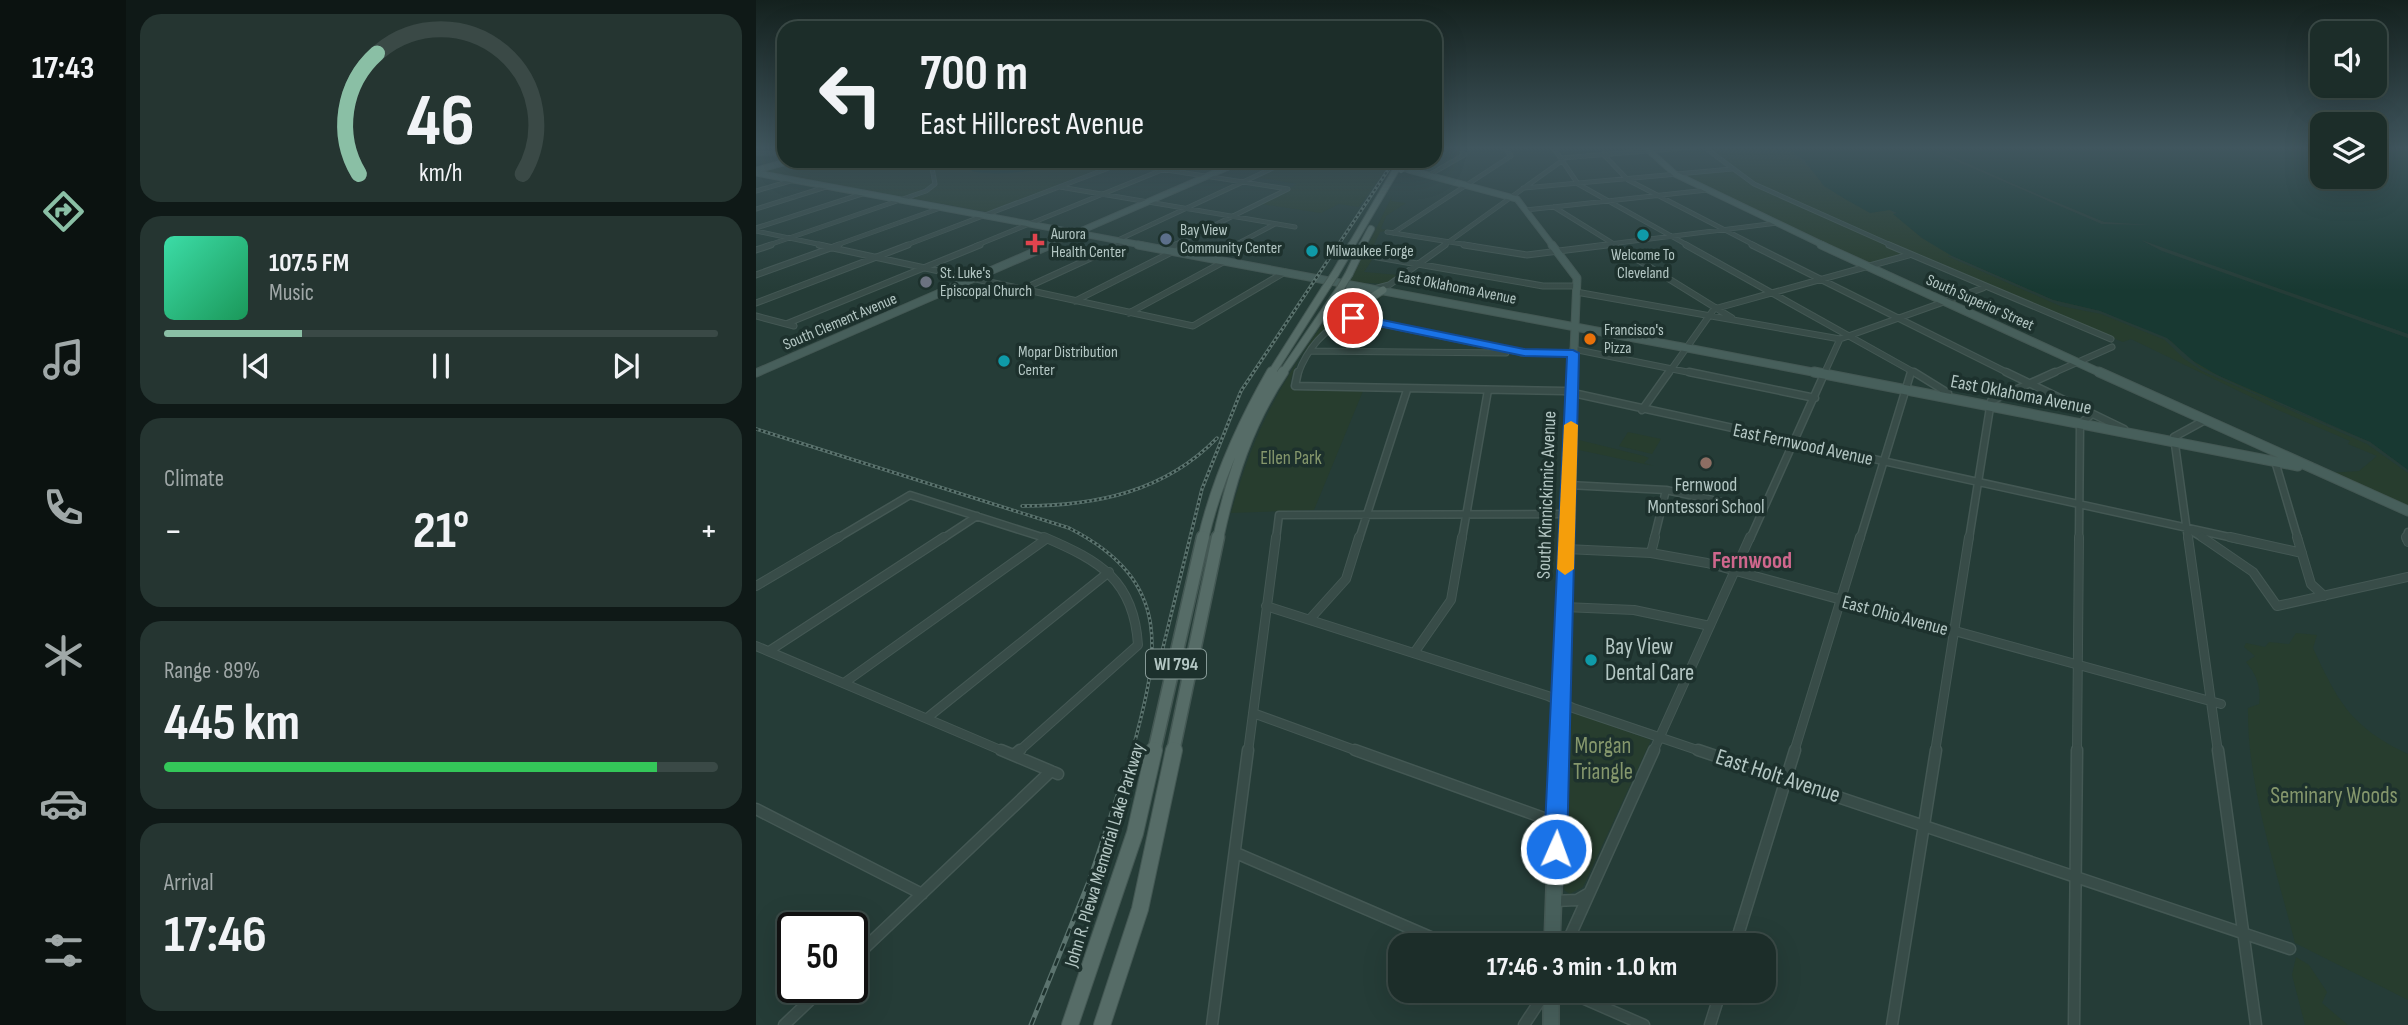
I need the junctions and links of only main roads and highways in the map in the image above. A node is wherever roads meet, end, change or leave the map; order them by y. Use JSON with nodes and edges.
{"nodes":[{"id":1,"x":879,"y":195,"type":"edge"},
{"id":2,"x":1164,"y":195,"type":"edge"},
{"id":3,"x":1384,"y":195,"type":"edge"},
{"id":4,"x":1388,"y":195,"type":"edge"},
{"id":5,"x":1507,"y":195,"type":"edge"},
{"id":6,"x":1717,"y":195,"type":"edge"},
{"id":7,"x":1079,"y":232,"type":"junction"},
{"id":8,"x":1345,"y":274,"type":"junction"},
{"id":9,"x":1335,"y":289,"type":"junction"},
{"id":10,"x":1384,"y":289,"type":"junction"},
{"id":11,"x":1330,"y":304,"type":"junction"},
{"id":12,"x":1346,"y":305,"type":"junction"},
{"id":13,"x":1308,"y":316,"type":"junction"},
{"id":14,"x":1574,"y":327,"type":"junction"},
{"id":15,"x":1306,"y":349,"type":"junction"},
{"id":16,"x":756,"y":373,"type":"edge"},
{"id":17,"x":2266,"y":447,"type":"junction"},
{"id":18,"x":2263,"y":459,"type":"junction"},
{"id":19,"x":2313,"y":468,"type":"junction"},
{"id":20,"x":2408,"y":511,"type":"edge"},
{"id":21,"x":1553,"y":933,"type":"edge"},
{"id":22,"x":1550,"y":1003,"type":"edge"},
{"id":23,"x":1070,"y":1025,"type":"edge"},
{"id":24,"x":1102,"y":1025,"type":"edge"},
{"id":25,"x":1551,"y":1025,"type":"edge"}],
"edges":[{"from":1,"to":7,"type":"main road","name":"East Oklahoma Avenue"},
{"from":2,"to":7,"type":"main road","name":"South Clement Avenue"},
{"from":3,"to":8,"type":"main road","name":"John R. Plewa Memorial Lake Parkway","number":"WI 794"},
{"from":4,"to":8,"type":"main road","name":"John R. Plewa Memorial Lake Parkway","number":"WI 794"},
{"from":5,"to":14,"type":"main road","name":"South Kinnickinnic Avenue"},
{"from":6,"to":17,"type":"main road","name":"South Superior Street"},
{"from":7,"to":10,"type":"main road","name":"East Oklahoma Avenue"},
{"from":7,"to":16,"type":"main road","name":"South Clement Avenue"},
{"from":8,"to":9,"type":"main road","name":"John R. Plewa Memorial Lake Parkway","number":"WI 794","bridge":true},
{"from":8,"to":9,"type":"main road","name":"John R. Plewa Memorial Lake Parkway","number":"WI 794","bridge":true},
{"from":9,"to":11,"type":"main road"},
{"from":9,"to":12,"type":"main road"},
{"from":9,"to":13,"type":"main road","name":"John R. Plewa Memorial Lake Parkway","number":"WI 794"},
{"from":10,"to":12,"type":"main road"},
{"from":10,"to":14,"type":"main road","name":"East Oklahoma Avenue"},
{"from":11,"to":12,"type":"main road"},
{"from":11,"to":13,"type":"main road"},
{"from":11,"to":15,"type":"main road","name":"John R. Plewa Memorial Lake Parkway","number":"WI 794"},
{"from":12,"to":15,"type":"main road"},
{"from":13,"to":23,"type":"main road","name":"John R. Plewa Memorial Lake Parkway","number":"WI 794"},
{"from":14,"to":18,"type":"main road","name":"East Oklahoma Avenue"},
{"from":14,"to":21,"type":"main road","name":"South Kinnickinnic Avenue"},
{"from":15,"to":24,"type":"main road","name":"John R. Plewa Memorial Lake Parkway","number":"WI 794"},
{"from":17,"to":18,"type":"main road"},
{"from":17,"to":19,"type":"main road","name":"South Superior Street"},
{"from":18,"to":19,"type":"main road","name":"East Oklahoma Avenue"},
{"from":19,"to":20,"type":"main road"},
{"from":22,"to":25,"type":"main road"}]}
